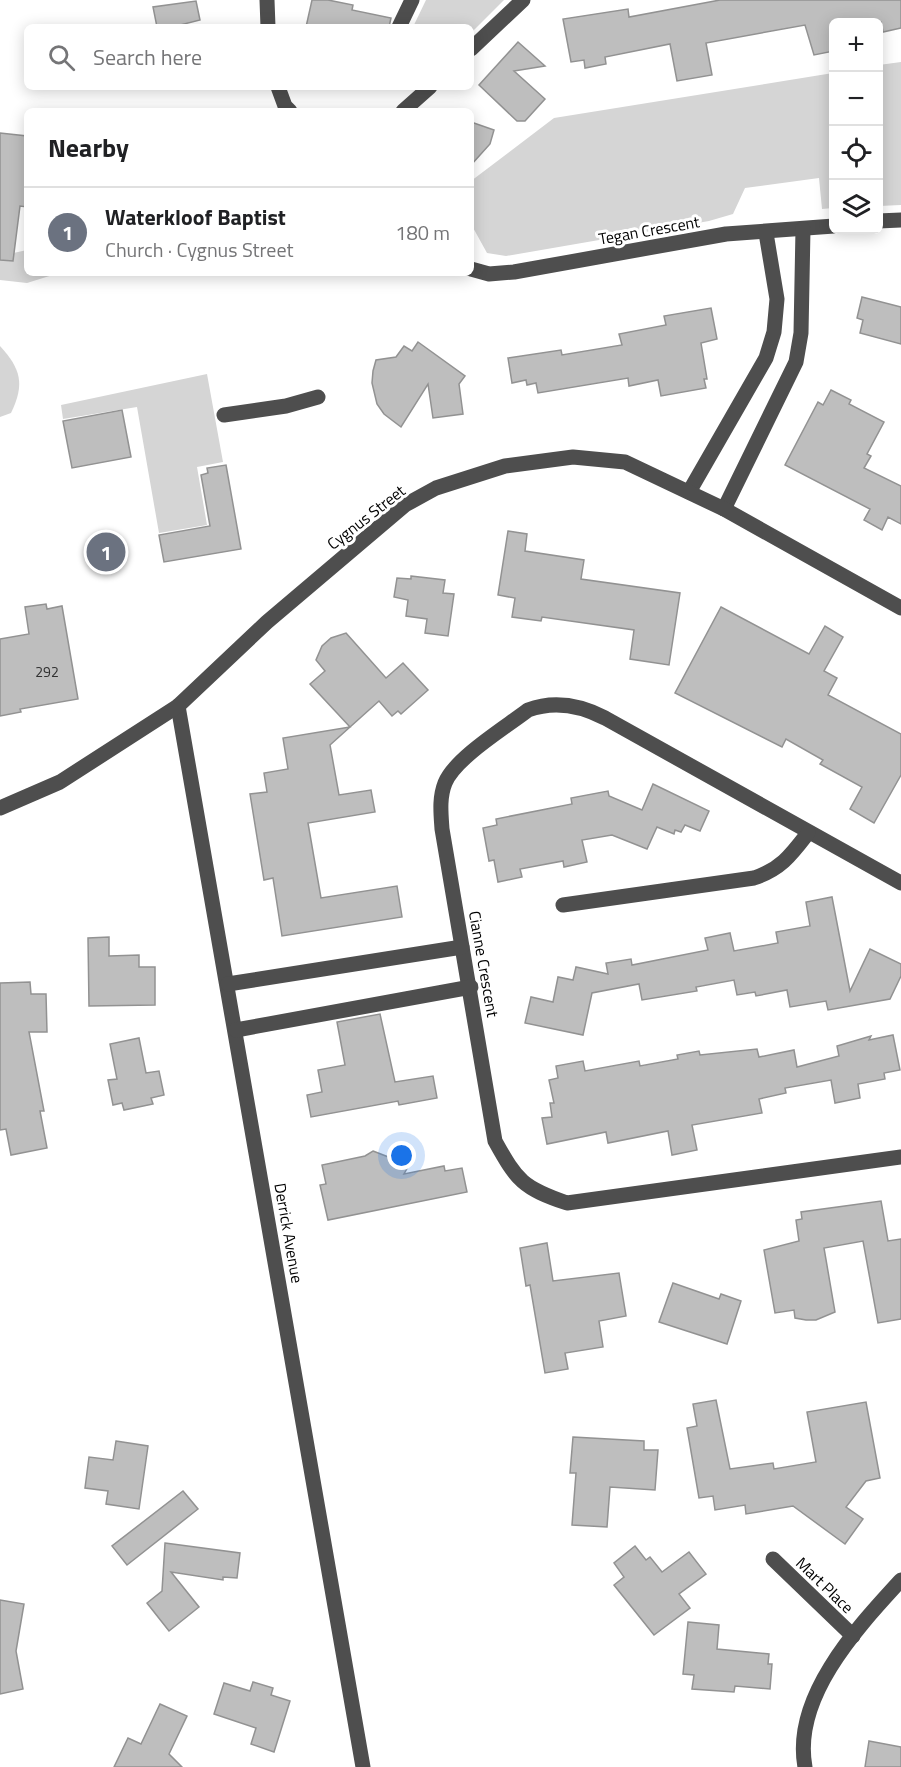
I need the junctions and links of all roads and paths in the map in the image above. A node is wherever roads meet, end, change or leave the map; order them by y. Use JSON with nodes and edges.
{"nodes":[{"id":1,"x":267,"y":0,"type":"edge"},
{"id":2,"x":412,"y":0,"type":"edge"},
{"id":3,"x":523,"y":0,"type":"edge"},
{"id":4,"x":268,"y":24,"type":"edge"},
{"id":5,"x":400,"y":24,"type":"edge"},
{"id":6,"x":474,"y":46,"type":"edge"},
{"id":7,"x":279,"y":90,"type":"edge"},
{"id":8,"x":421,"y":90,"type":"edge"},
{"id":9,"x":287,"y":108,"type":"edge"},
{"id":10,"x":406,"y":108,"type":"edge"},
{"id":11,"x":901,"y":220,"type":"edge"},
{"id":12,"x":883,"y":221,"type":"edge"},
{"id":13,"x":829,"y":226,"type":"edge"},
{"id":14,"x":803,"y":229,"type":"junction"},
{"id":15,"x":766,"y":233,"type":"junction"},
{"id":16,"x":474,"y":270,"type":"edge"},
{"id":17,"x":318,"y":397,"type":"dead end"},
{"id":18,"x":224,"y":416,"type":"dead end"},
{"id":19,"x":688,"y":492,"type":"junction"},
{"id":20,"x":724,"y":509,"type":"junction"},
{"id":21,"x":901,"y":608,"type":"edge"},
{"id":22,"x":178,"y":706,"type":"junction"},
{"id":23,"x":0,"y":808,"type":"edge"},
{"id":24,"x":808,"y":833,"type":"junction"},
{"id":25,"x":901,"y":883,"type":"edge"},
{"id":26,"x":563,"y":905,"type":"dead end"},
{"id":27,"x":462,"y":947,"type":"junction"},
{"id":28,"x":228,"y":984,"type":"junction"},
{"id":29,"x":471,"y":987,"type":"junction"},
{"id":30,"x":236,"y":1030,"type":"junction"},
{"id":31,"x":901,"y":1157,"type":"edge"},
{"id":32,"x":773,"y":1559,"type":"dead end"},
{"id":33,"x":901,"y":1580,"type":"edge"},
{"id":34,"x":853,"y":1636,"type":"junction"},
{"id":35,"x":363,"y":1767,"type":"edge"},
{"id":36,"x":805,"y":1767,"type":"edge"}],
"edges":[{"from":1,"to":4,"type":"street"},
{"from":2,"to":5,"type":"street"},
{"from":3,"to":6,"type":"street"},
{"from":7,"to":9,"type":"street"},
{"from":8,"to":10,"type":"street"},
{"from":11,"to":12,"type":"street"},
{"from":13,"to":14,"type":"street","name":"Tegan Crescent"},
{"from":14,"to":15,"type":"street","name":"Tegan Crescent"},
{"from":14,"to":20,"type":"street"},
{"from":15,"to":16,"type":"street","name":"Tegan Crescent"},
{"from":15,"to":19,"type":"street"},
{"from":17,"to":18,"type":"street"},
{"from":19,"to":20,"type":"street","name":"Cygnus Street"},
{"from":19,"to":22,"type":"street","name":"Cygnus Street"},
{"from":20,"to":21,"type":"street","name":"Cygnus Street"},
{"from":22,"to":23,"type":"street","name":"Cygnus Street"},
{"from":22,"to":28,"type":"street","name":"Derrick Avenue"},
{"from":24,"to":25,"type":"street","name":"Cianne Crescent"},
{"from":24,"to":26,"type":"street"},
{"from":24,"to":27,"type":"street","name":"Cianne Crescent"},
{"from":27,"to":28,"type":"street"},
{"from":27,"to":29,"type":"street","name":"Cianne Crescent"},
{"from":28,"to":30,"type":"street","name":"Derrick Avenue"},
{"from":29,"to":30,"type":"street"},
{"from":29,"to":31,"type":"street","name":"Cianne Crescent"},
{"from":30,"to":35,"type":"street","name":"Derrick Avenue"},
{"from":32,"to":34,"type":"street","name":"Mart Place"},
{"from":33,"to":34,"type":"street"},
{"from":34,"to":36,"type":"street"}]}
